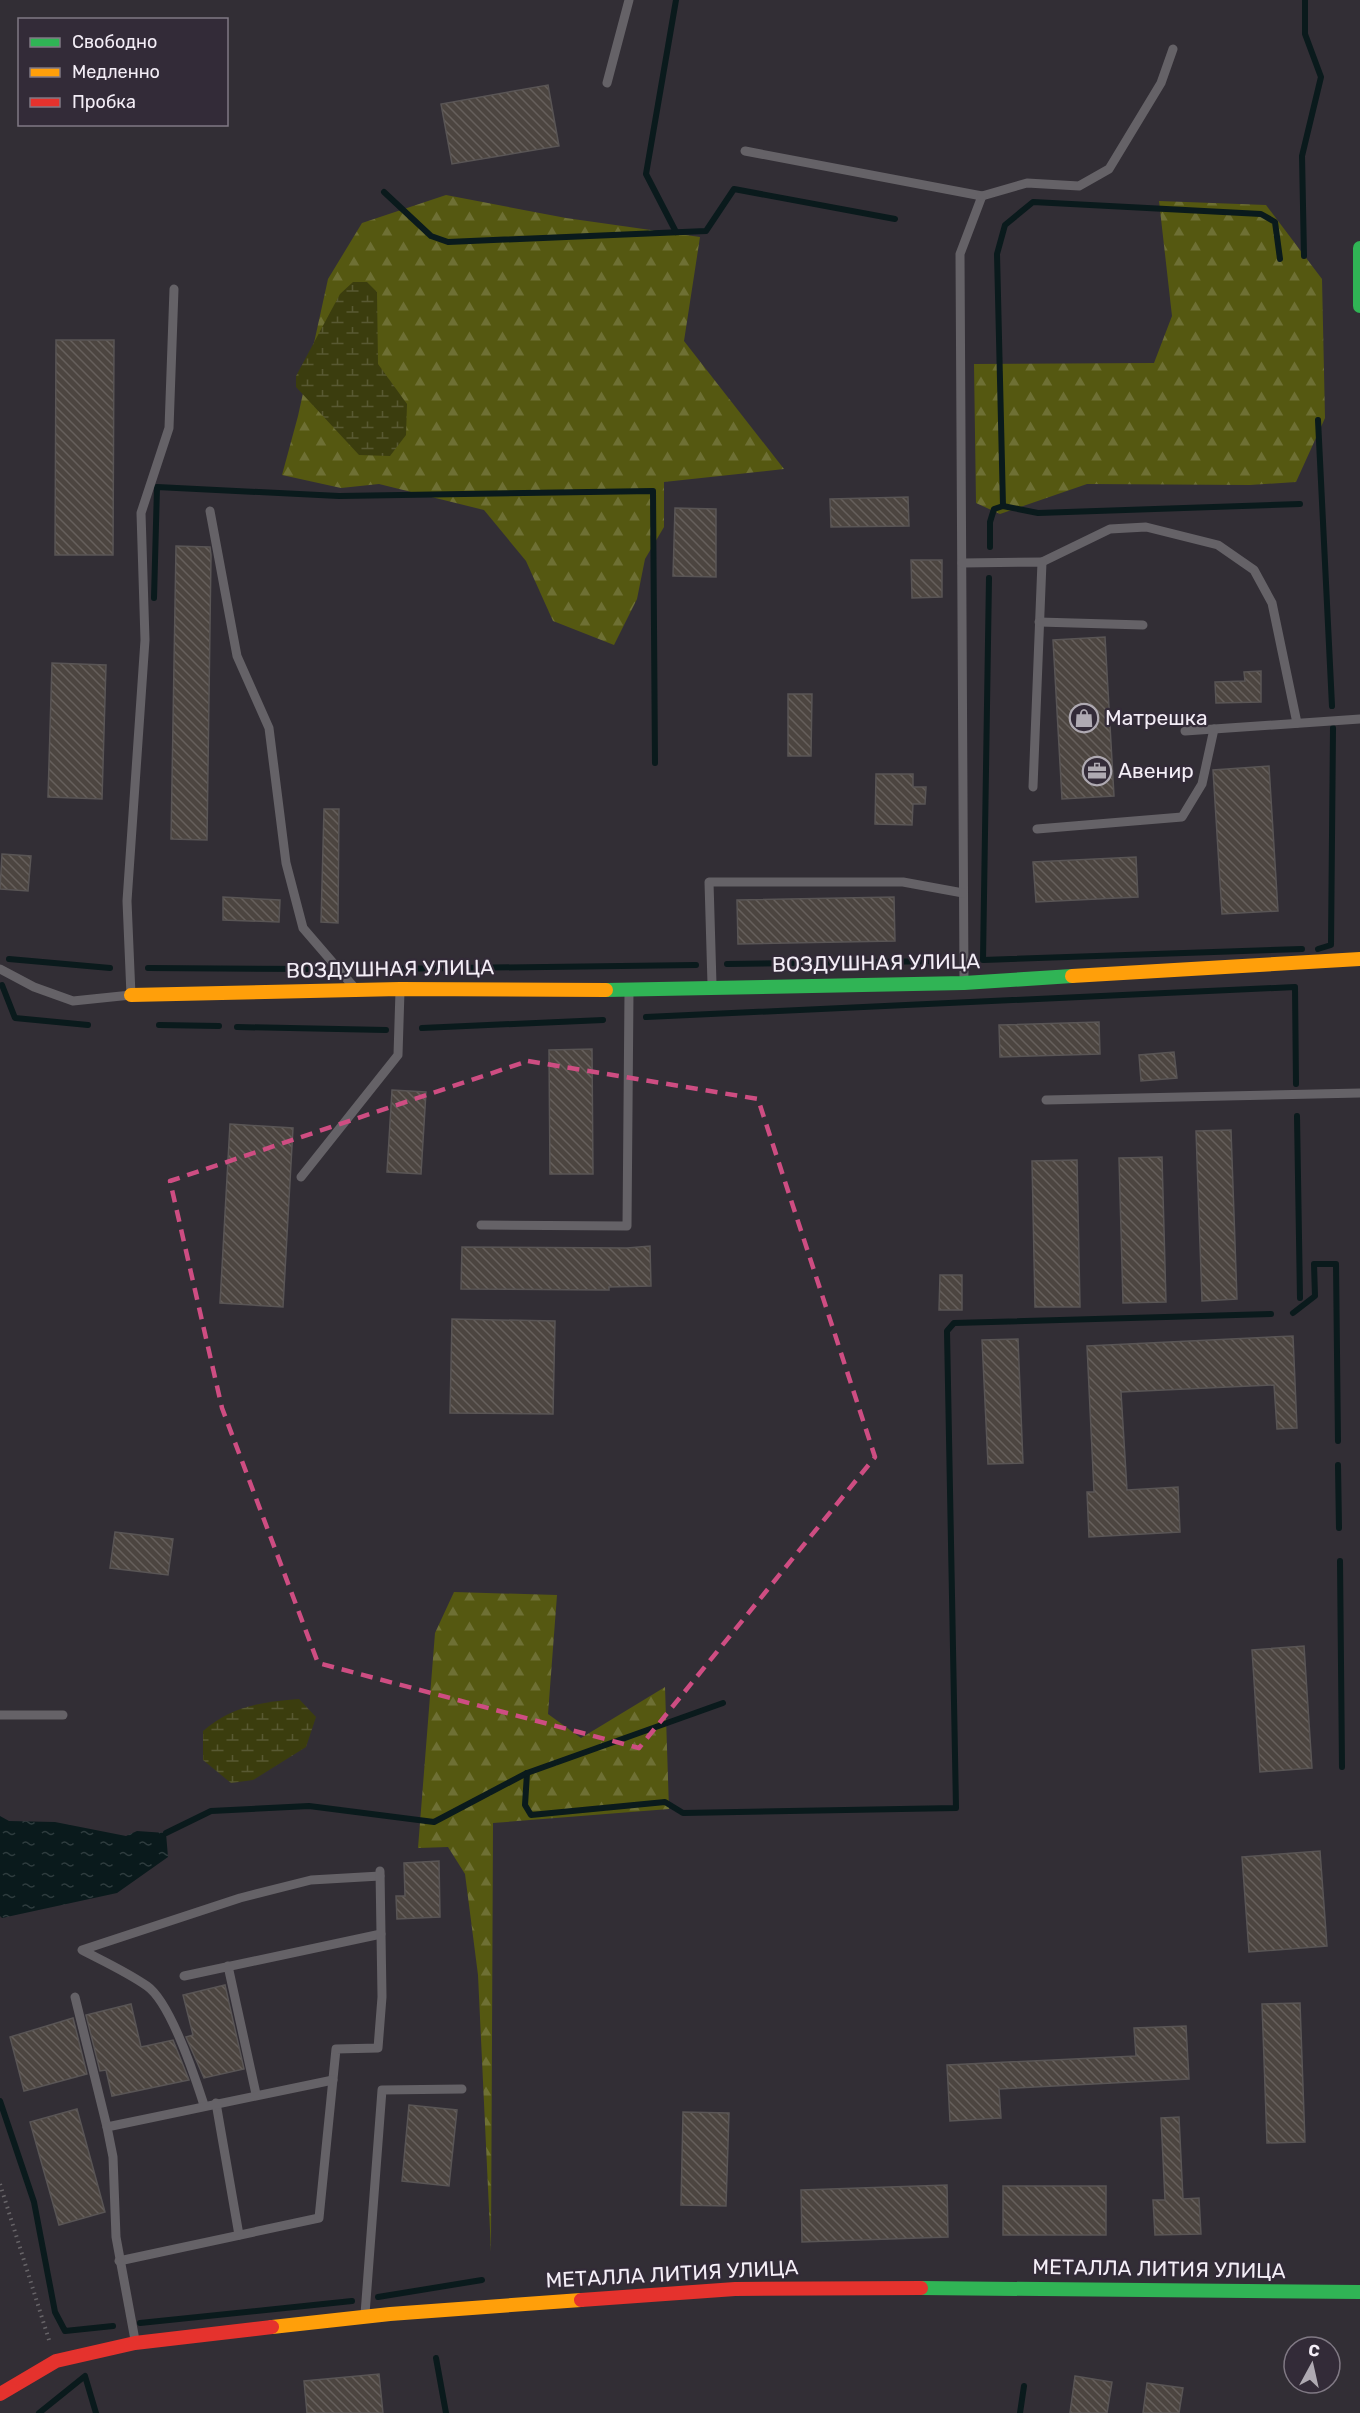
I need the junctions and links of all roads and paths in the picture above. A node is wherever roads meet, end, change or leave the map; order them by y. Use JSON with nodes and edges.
{"nodes":[{"id":1,"x":629,"y":0,"type":"edge"},
{"id":2,"x":1173,"y":49,"type":"dead end"},
{"id":3,"x":607,"y":83,"type":"dead end"},
{"id":4,"x":745,"y":151,"type":"dead end"},
{"id":5,"x":982,"y":196,"type":"junction"},
{"id":6,"x":1360,"y":248,"type":"edge"},
{"id":7,"x":174,"y":289,"type":"dead end"},
{"id":8,"x":1360,"y":306,"type":"edge"},
{"id":9,"x":210,"y":511,"type":"dead end"},
{"id":10,"x":1042,"y":562,"type":"junction"},
{"id":11,"x":962,"y":563,"type":"junction"},
{"id":12,"x":1039,"y":622,"type":"junction"},
{"id":13,"x":1143,"y":625,"type":"dead end"},
{"id":14,"x":1360,"y":719,"type":"edge"},
{"id":15,"x":1297,"y":723,"type":"junction"},
{"id":16,"x":1214,"y":729,"type":"junction"},
{"id":17,"x":1185,"y":731,"type":"dead end"},
{"id":18,"x":1033,"y":787,"type":"dead end"},
{"id":19,"x":1037,"y":829,"type":"dead end"},
{"id":20,"x":963,"y":893,"type":"junction"},
{"id":21,"x":1360,"y":959,"type":"edge"},
{"id":22,"x":0,"y":969,"type":"edge"},
{"id":23,"x":964,"y":983,"type":"junction"},
{"id":24,"x":712,"y":988,"type":"junction"},
{"id":25,"x":400,"y":989,"type":"junction"},
{"id":26,"x":357,"y":990,"type":"junction"},
{"id":27,"x":629,"y":990,"type":"junction"},
{"id":28,"x":131,"y":995,"type":"junction"},
{"id":29,"x":1360,"y":1093,"type":"edge"},
{"id":30,"x":1046,"y":1100,"type":"dead end"},
{"id":31,"x":301,"y":1177,"type":"dead end"},
{"id":32,"x":481,"y":1225,"type":"dead end"},
{"id":33,"x":0,"y":1714,"type":"edge"},
{"id":34,"x":63,"y":1715,"type":"dead end"},
{"id":35,"x":381,"y":1934,"type":"junction"},
{"id":36,"x":228,"y":1966,"type":"junction"},
{"id":37,"x":184,"y":1976,"type":"dead end"},
{"id":38,"x":75,"y":1997,"type":"dead end"},
{"id":39,"x":333,"y":2080,"type":"junction"},
{"id":40,"x":462,"y":2089,"type":"dead end"},
{"id":41,"x":256,"y":2094,"type":"junction"},
{"id":42,"x":216,"y":2103,"type":"junction"},
{"id":43,"x":204,"y":2105,"type":"junction"},
{"id":44,"x":107,"y":2127,"type":"junction"},
{"id":45,"x":0,"y":2184,"type":"edge"},
{"id":46,"x":239,"y":2235,"type":"junction"},
{"id":47,"x":120,"y":2262,"type":"junction"},
{"id":48,"x":1360,"y":2292,"type":"edge"},
{"id":49,"x":365,"y":2316,"type":"junction"},
{"id":50,"x":135,"y":2343,"type":"junction"},
{"id":51,"x":56,"y":2361,"type":"junction"},
{"id":52,"x":0,"y":2394,"type":"edge"}],
"edges":[{"from":1,"to":3,"type":"lane"},
{"from":2,"to":5,"type":"lane"},
{"from":4,"to":5,"type":"lane"},
{"from":5,"to":11,"type":"lane"},
{"from":6,"to":8,"type":"street"},
{"from":7,"to":28,"type":"lane"},
{"from":9,"to":26,"type":"lane"},
{"from":10,"to":11,"type":"lane"},
{"from":10,"to":12,"type":"lane"},
{"from":10,"to":15,"type":"lane"},
{"from":11,"to":20,"type":"lane"},
{"from":12,"to":13,"type":"lane"},
{"from":12,"to":18,"type":"lane"},
{"from":14,"to":15,"type":"lane"},
{"from":15,"to":16,"type":"lane"},
{"from":16,"to":17,"type":"lane"},
{"from":16,"to":19,"type":"lane"},
{"from":20,"to":23,"type":"lane"},
{"from":20,"to":24,"type":"lane"},
{"from":21,"to":23,"type":"street","name":"ВОЗДУШНАЯ УЛИЦА"},
{"from":22,"to":28,"type":"lane"},
{"from":23,"to":24,"type":"street","name":"ВОЗДУШНАЯ УЛИЦА"},
{"from":24,"to":27,"type":"street","name":"ВОЗДУШНАЯ УЛИЦА"},
{"from":25,"to":26,"type":"street","name":"ВОЗДУШНАЯ УЛИЦА"},
{"from":25,"to":27,"type":"street","name":"ВОЗДУШНАЯ УЛИЦА"},
{"from":25,"to":31,"type":"lane"},
{"from":26,"to":28,"type":"street","name":"ВОЗДУШНАЯ УЛИЦА"},
{"from":27,"to":32,"type":"lane"},
{"from":29,"to":30,"type":"lane"},
{"from":33,"to":34,"type":"lane"},
{"from":35,"to":36,"type":"lane"},
{"from":35,"to":39,"type":"lane"},
{"from":35,"to":43,"type":"lane"},
{"from":36,"to":37,"type":"lane"},
{"from":36,"to":41,"type":"lane"},
{"from":38,"to":44,"type":"lane"},
{"from":39,"to":41,"type":"lane"},
{"from":39,"to":46,"type":"lane"},
{"from":40,"to":49,"type":"lane"},
{"from":41,"to":42,"type":"lane"},
{"from":42,"to":43,"type":"lane"},
{"from":42,"to":46,"type":"lane"},
{"from":43,"to":44,"type":"lane"},
{"from":44,"to":47,"type":"lane"},
{"from":45,"to":51,"type":"path"},
{"from":46,"to":47,"type":"lane"},
{"from":47,"to":50,"type":"lane"},
{"from":48,"to":49,"type":"street","name":"МЕТАЛЛА ЛИТИЯ УЛИЦА"},
{"from":49,"to":50,"type":"street","name":"МЕТАЛЛА ЛИТИЯ УЛИЦА"},
{"from":50,"to":51,"type":"street","name":"МЕТАЛЛА ЛИТИЯ УЛИЦА"},
{"from":51,"to":52,"type":"street","name":"МЕТАЛЛА ЛИТИЯ УЛИЦА"}]}
